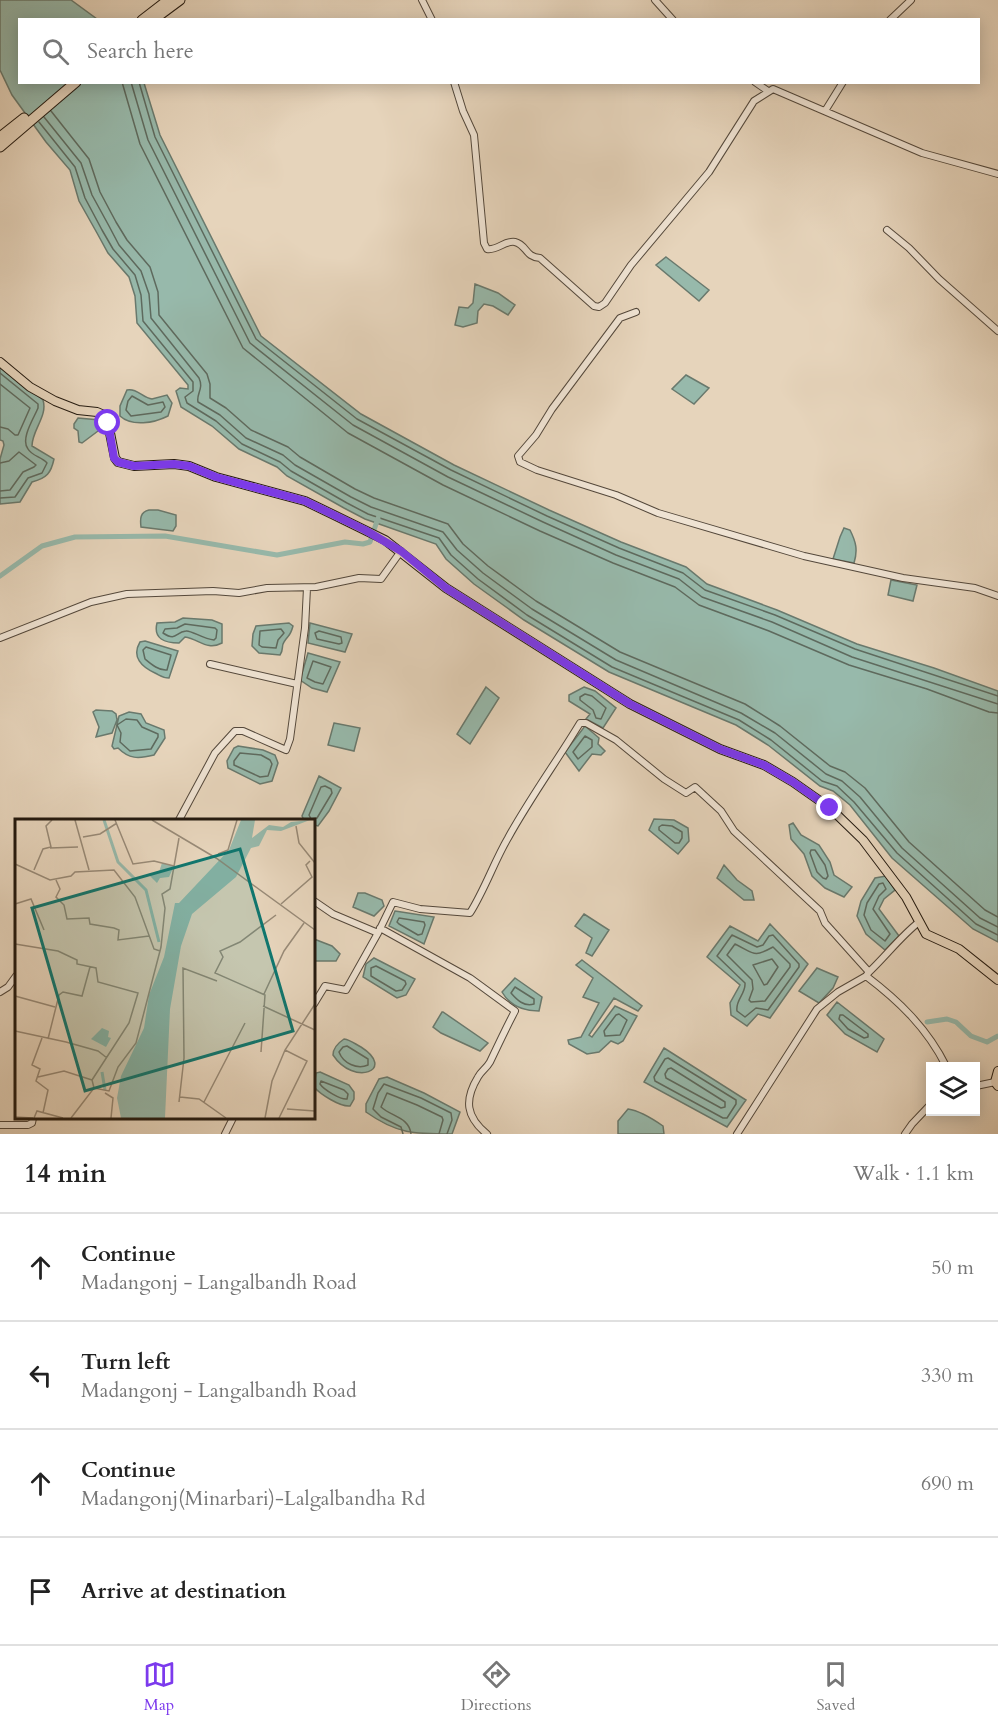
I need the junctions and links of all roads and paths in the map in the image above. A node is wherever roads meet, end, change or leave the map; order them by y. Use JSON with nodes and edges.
{"nodes":[{"id":1,"x":168,"y":0,"type":"edge"},
{"id":2,"x":180,"y":0,"type":"edge"},
{"id":3,"x":422,"y":0,"type":"edge"},
{"id":4,"x":655,"y":0,"type":"edge"},
{"id":5,"x":911,"y":0,"type":"edge"},
{"id":6,"x":148,"y":18,"type":"edge"},
{"id":7,"x":149,"y":18,"type":"edge"},
{"id":8,"x":431,"y":18,"type":"edge"},
{"id":9,"x":671,"y":18,"type":"edge"},
{"id":10,"x":892,"y":18,"type":"edge"},
{"id":11,"x":66,"y":84,"type":"edge"},
{"id":12,"x":73,"y":84,"type":"edge"},
{"id":13,"x":455,"y":84,"type":"edge"},
{"id":14,"x":758,"y":84,"type":"edge"},
{"id":15,"x":842,"y":84,"type":"edge"},
{"id":16,"x":768,"y":91,"type":"junction"},
{"id":17,"x":825,"y":111,"type":"junction"},
{"id":18,"x":7,"y":134,"type":"edge"},
{"id":19,"x":0,"y":147,"type":"edge"},
{"id":20,"x":998,"y":174,"type":"edge"},
{"id":21,"x":887,"y":230,"type":"dead end"},
{"id":22,"x":636,"y":312,"type":"dead end"},
{"id":23,"x":998,"y":331,"type":"edge"},
{"id":24,"x":0,"y":362,"type":"edge"},
{"id":25,"x":401,"y":551,"type":"junction"},
{"id":26,"x":307,"y":588,"type":"junction"},
{"id":27,"x":998,"y":596,"type":"edge"},
{"id":28,"x":0,"y":638,"type":"edge"},
{"id":29,"x":210,"y":664,"type":"dead end"},
{"id":30,"x":297,"y":684,"type":"junction"},
{"id":31,"x":180,"y":819,"type":"edge"},
{"id":32,"x":315,"y":903,"type":"edge"},
{"id":33,"x":919,"y":922,"type":"junction"},
{"id":34,"x":379,"y":930,"type":"junction"},
{"id":35,"x":868,"y":974,"type":"junction"},
{"id":36,"x":15,"y":977,"type":"edge"},
{"id":37,"x":998,"y":980,"type":"edge"},
{"id":38,"x":0,"y":992,"type":"edge"},
{"id":39,"x":315,"y":1002,"type":"edge"},
{"id":40,"x":944,"y":1062,"type":"edge"},
{"id":41,"x":998,"y":1071,"type":"edge"},
{"id":42,"x":996,"y":1084,"type":"edge"},
{"id":43,"x":980,"y":1086,"type":"edge"},
{"id":44,"x":926,"y":1109,"type":"edge"},
{"id":45,"x":33,"y":1119,"type":"edge"},
{"id":46,"x":232,"y":1119,"type":"edge"},
{"id":47,"x":0,"y":1125,"type":"edge"},
{"id":48,"x":225,"y":1134,"type":"edge"},
{"id":49,"x":487,"y":1134,"type":"edge"},
{"id":50,"x":737,"y":1134,"type":"edge"},
{"id":51,"x":905,"y":1134,"type":"edge"}],
"edges":[{"from":1,"to":6,"type":"highway"},
{"from":2,"to":7,"type":"highway"},
{"from":3,"to":8,"type":"street"},
{"from":4,"to":9,"type":"street"},
{"from":5,"to":10,"type":"street"},
{"from":11,"to":18,"type":"highway"},
{"from":12,"to":18,"type":"highway"},
{"from":13,"to":16,"type":"street"},
{"from":14,"to":16,"type":"street"},
{"from":15,"to":17,"type":"street"},
{"from":16,"to":17,"type":"street"},
{"from":17,"to":20,"type":"street"},
{"from":18,"to":19,"type":"highway"},
{"from":21,"to":23,"type":"street"},
{"from":22,"to":27,"type":"street"},
{"from":24,"to":25,"type":"main road"},
{"from":25,"to":26,"type":"street"},
{"from":25,"to":33,"type":"main road"},
{"from":26,"to":28,"type":"street"},
{"from":26,"to":30,"type":"street"},
{"from":29,"to":30,"type":"street"},
{"from":30,"to":31,"type":"street"},
{"from":32,"to":34,"type":"street"},
{"from":33,"to":35,"type":"street"},
{"from":33,"to":37,"type":"main road"},
{"from":34,"to":35,"type":"street"},
{"from":34,"to":39,"type":"street"},
{"from":34,"to":49,"type":"street"},
{"from":35,"to":40,"type":"street"},
{"from":35,"to":50,"type":"street"},
{"from":36,"to":38,"type":"street"},
{"from":41,"to":42,"type":"main road"},
{"from":42,"to":43,"type":"street"},
{"from":44,"to":51,"type":"street"},
{"from":45,"to":47,"type":"street"},
{"from":46,"to":48,"type":"street"}]}
